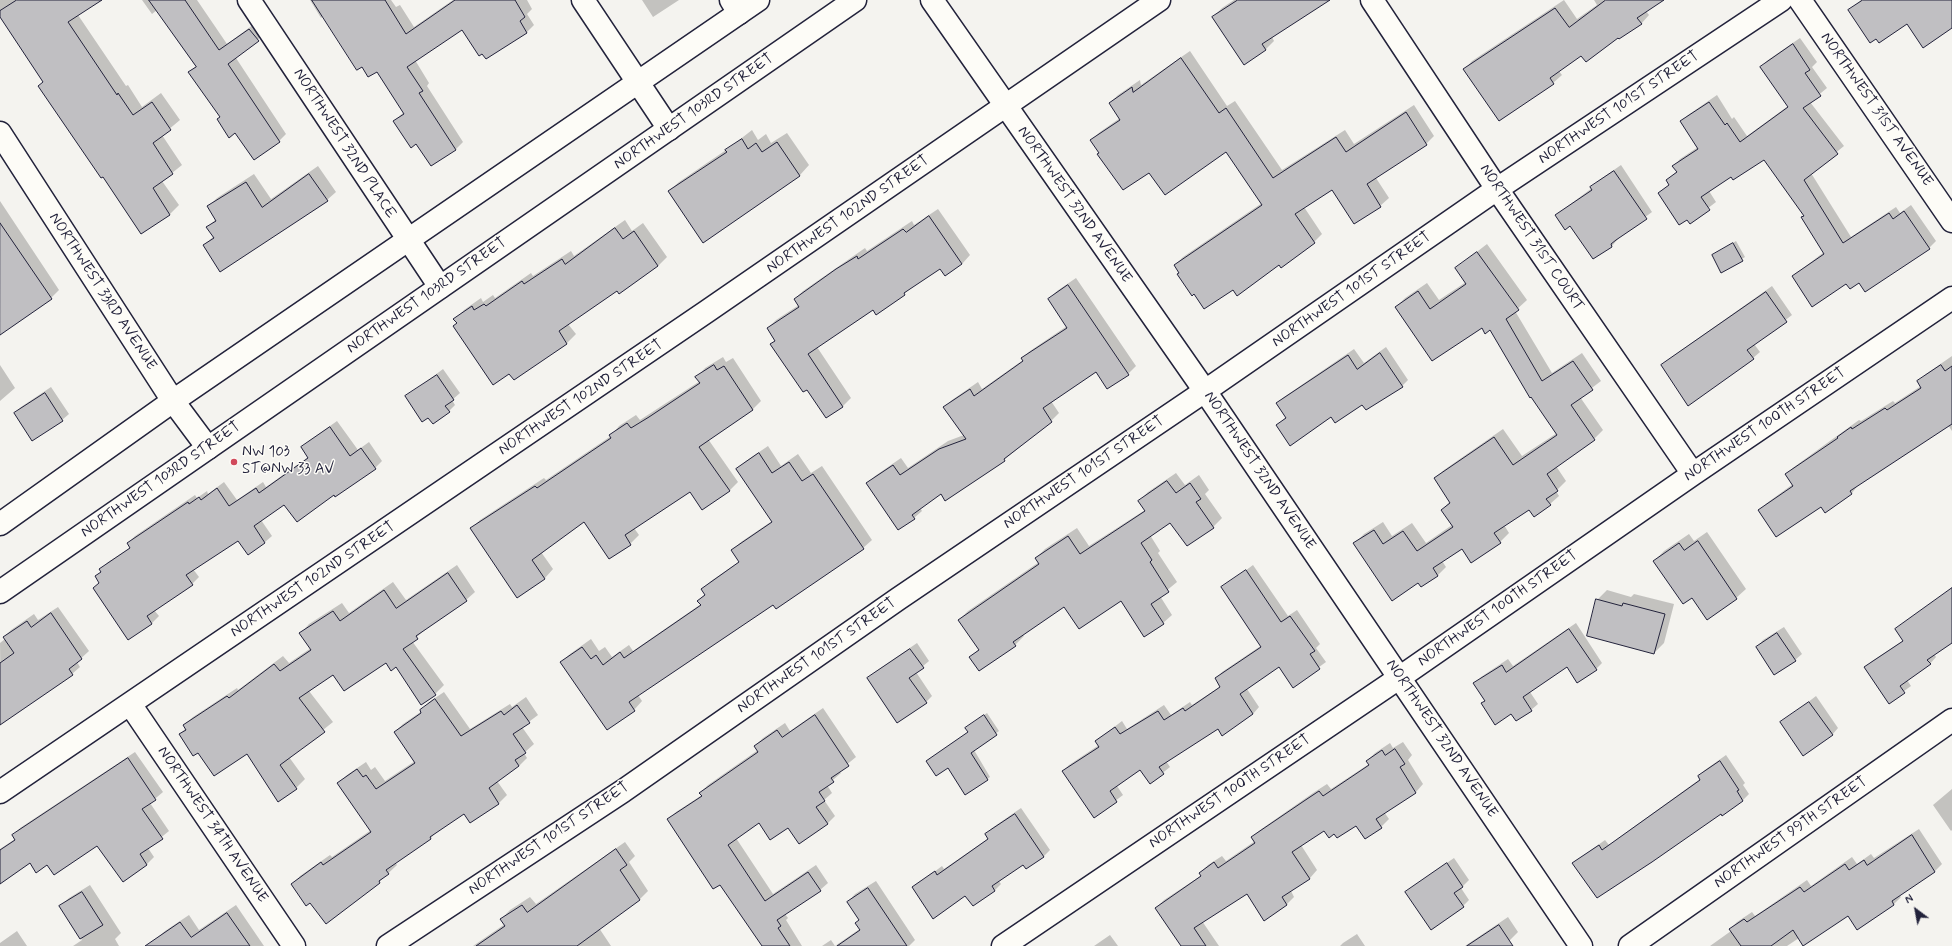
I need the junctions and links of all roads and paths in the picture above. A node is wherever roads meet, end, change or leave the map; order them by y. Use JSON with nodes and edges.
{"nodes":[{"id":1,"x":249,"y":0,"type":"edge"},
{"id":2,"x":583,"y":0,"type":"edge"},
{"id":3,"x":758,"y":0,"type":"edge"},
{"id":4,"x":855,"y":0,"type":"edge"},
{"id":5,"x":932,"y":0,"type":"edge"},
{"id":6,"x":1159,"y":0,"type":"edge"},
{"id":7,"x":1372,"y":0,"type":"edge"},
{"id":8,"x":1781,"y":0,"type":"edge"},
{"id":9,"x":1800,"y":0,"type":"edge"},
{"id":10,"x":735,"y":6,"type":"edge"},
{"id":11,"x":638,"y":83,"type":"junction"},
{"id":12,"x":1005,"y":106,"type":"junction"},
{"id":13,"x":669,"y":129,"type":"junction"},
{"id":14,"x":0,"y":133,"type":"edge"},
{"id":15,"x":1497,"y":189,"type":"junction"},
{"id":16,"x":1952,"y":221,"type":"edge"},
{"id":17,"x":409,"y":241,"type":"junction"},
{"id":18,"x":440,"y":287,"type":"junction"},
{"id":19,"x":1952,"y":298,"type":"edge"},
{"id":20,"x":1206,"y":391,"type":"junction"},
{"id":21,"x":174,"y":401,"type":"junction"},
{"id":22,"x":208,"y":448,"type":"junction"},
{"id":23,"x":1693,"y":474,"type":"junction"},
{"id":24,"x":0,"y":524,"type":"edge"},
{"id":25,"x":0,"y":592,"type":"edge"},
{"id":26,"x":1400,"y":678,"type":"junction"},
{"id":27,"x":130,"y":704,"type":"junction"},
{"id":28,"x":1952,"y":720,"type":"edge"},
{"id":29,"x":0,"y":792,"type":"edge"},
{"id":30,"x":294,"y":946,"type":"edge"},
{"id":31,"x":388,"y":946,"type":"edge"},
{"id":32,"x":1003,"y":946,"type":"edge"},
{"id":33,"x":1581,"y":946,"type":"edge"},
{"id":34,"x":1630,"y":946,"type":"edge"}],
"edges":[{"from":1,"to":17,"type":"street","name":"NORTHWEST 32ND PLACE"},
{"from":2,"to":11,"type":"street"},
{"from":3,"to":10,"type":"street"},
{"from":4,"to":13,"type":"street","name":"NORTHWEST 103RD STREET"},
{"from":5,"to":12,"type":"street","name":"NORTHWEST 32ND AVENUE"},
{"from":6,"to":12,"type":"street","name":"NORTHWEST 102ND STREET"},
{"from":7,"to":15,"type":"street","name":"NORTHWEST 31ST COURT"},
{"from":8,"to":15,"type":"street","name":"NORTHWEST 101ST STREET"},
{"from":9,"to":16,"type":"street","name":"NORTHWEST 31ST AVENUE"},
{"from":10,"to":11,"type":"street"},
{"from":11,"to":13,"type":"street"},
{"from":11,"to":17,"type":"street"},
{"from":12,"to":20,"type":"street","name":"NORTHWEST 32ND AVENUE"},
{"from":12,"to":27,"type":"street","name":"NORTHWEST 102ND STREET"},
{"from":13,"to":18,"type":"street","name":"NORTHWEST 103RD STREET"},
{"from":14,"to":21,"type":"street","name":"NORTHWEST 33RD AVENUE"},
{"from":15,"to":20,"type":"street","name":"NORTHWEST 101ST STREET"},
{"from":15,"to":23,"type":"street","name":"NORTHWEST 31ST COURT"},
{"from":17,"to":18,"type":"street","name":"NORTHWEST 32ND PLACE"},
{"from":17,"to":21,"type":"street"},
{"from":18,"to":22,"type":"street","name":"NORTHWEST 103RD STREET"},
{"from":19,"to":23,"type":"street","name":"NORTHWEST 100TH STREET"},
{"from":20,"to":26,"type":"street","name":"NORTHWEST 32ND AVENUE"},
{"from":20,"to":31,"type":"street","name":"NORTHWEST 101ST STREET"},
{"from":21,"to":22,"type":"street","name":"NORTHWEST 33RD AVENUE"},
{"from":21,"to":24,"type":"street"},
{"from":22,"to":25,"type":"street","name":"NORTHWEST 103RD STREET"},
{"from":23,"to":26,"type":"street","name":"NORTHWEST 100TH STREET"},
{"from":26,"to":32,"type":"street","name":"NORTHWEST 100TH STREET"},
{"from":26,"to":33,"type":"street","name":"NORTHWEST 32ND AVENUE"},
{"from":27,"to":29,"type":"street","name":"NORTHWEST 102ND STREET"},
{"from":27,"to":30,"type":"street","name":"NORTHWEST 34TH AVENUE"},
{"from":28,"to":34,"type":"street","name":"NORTHWEST 99TH STREET"}]}
